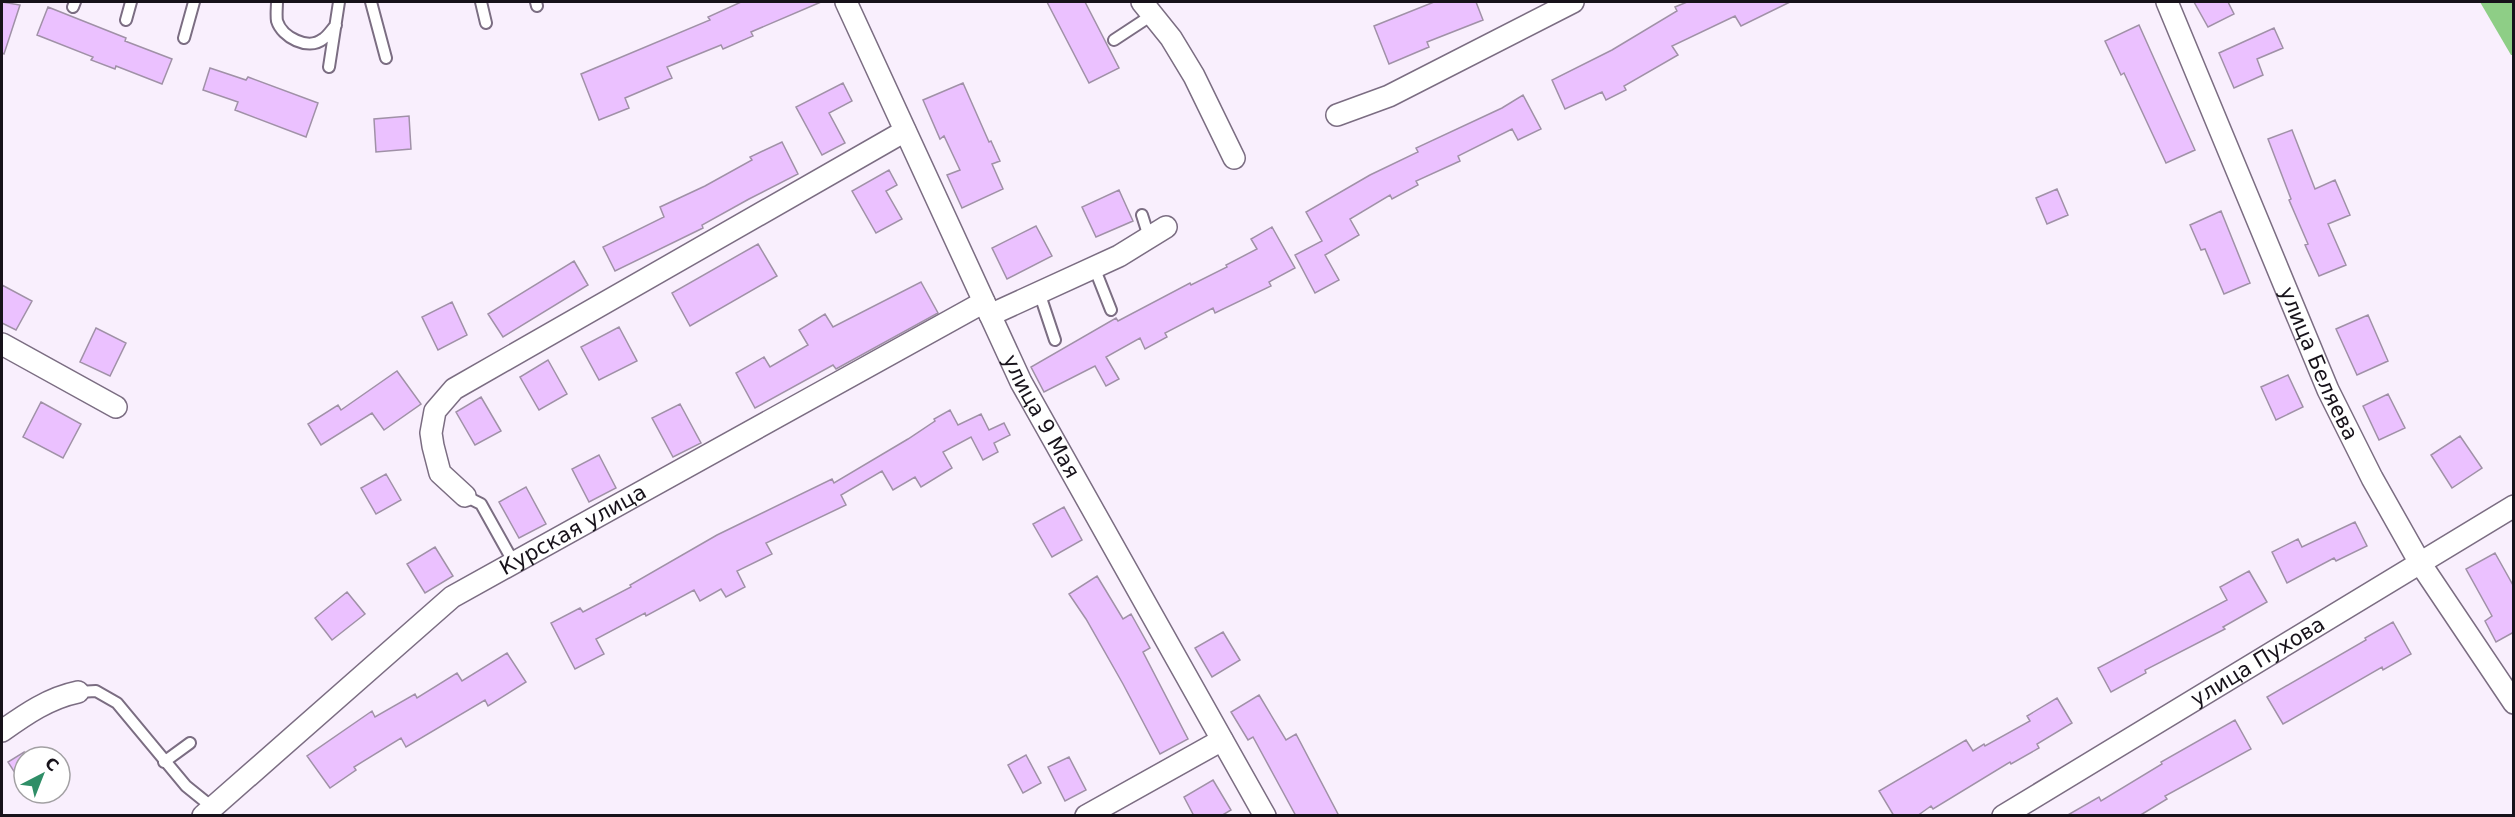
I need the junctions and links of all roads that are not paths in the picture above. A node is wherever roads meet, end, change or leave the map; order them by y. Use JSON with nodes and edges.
{"nodes":[{"id":1,"x":131,"y":2,"type":"edge"},
{"id":2,"x":194,"y":2,"type":"edge"},
{"id":3,"x":278,"y":2,"type":"edge"},
{"id":4,"x":339,"y":2,"type":"edge"},
{"id":5,"x":371,"y":2,"type":"edge"},
{"id":6,"x":481,"y":2,"type":"edge"},
{"id":7,"x":846,"y":2,"type":"edge"},
{"id":8,"x":1573,"y":2,"type":"edge"},
{"id":9,"x":2167,"y":2,"type":"edge"},
{"id":10,"x":1147,"y":8,"type":"edge"},
{"id":11,"x":126,"y":20,"type":"dead end"},
{"id":12,"x":486,"y":22,"type":"dead end"},
{"id":13,"x":336,"y":25,"type":"junction"},
{"id":14,"x":184,"y":38,"type":"dead end"},
{"id":15,"x":1114,"y":40,"type":"dead end"},
{"id":16,"x":386,"y":58,"type":"dead end"},
{"id":17,"x":329,"y":67,"type":"dead end"},
{"id":18,"x":1336,"y":115,"type":"dead end"},
{"id":19,"x":905,"y":131,"type":"junction"},
{"id":20,"x":1234,"y":158,"type":"dead end"},
{"id":21,"x":1142,"y":215,"type":"dead end"},
{"id":22,"x":1157,"y":232,"type":"joint"},
{"id":23,"x":1094,"y":267,"type":"junction"},
{"id":24,"x":1039,"y":292,"type":"junction"},
{"id":25,"x":987,"y":308,"type":"junction"},
{"id":26,"x":1111,"y":310,"type":"dead end"},
{"id":27,"x":1056,"y":340,"type":"dead end"},
{"id":28,"x":2,"y":344,"type":"edge"},
{"id":29,"x":116,"y":407,"type":"dead end"},
{"id":30,"x":465,"y":496,"type":"joint"},
{"id":31,"x":2514,"y":506,"type":"edge"},
{"id":32,"x":514,"y":563,"type":"junction"},
{"id":33,"x":2420,"y":563,"type":"junction"},
{"id":34,"x":78,"y":692,"type":"joint"},
{"id":35,"x":2514,"y":703,"type":"edge"},
{"id":36,"x":2,"y":730,"type":"edge"},
{"id":37,"x":1222,"y":740,"type":"junction"},
{"id":38,"x":190,"y":743,"type":"dead end"},
{"id":39,"x":164,"y":762,"type":"junction"},
{"id":40,"x":208,"y":812,"type":"edge"},
{"id":41,"x":1091,"y":814,"type":"edge"},
{"id":42,"x":1265,"y":816,"type":"edge"},
{"id":43,"x":2002,"y":816,"type":"edge"}],
"edges":[{"from":1,"to":11,"type":"lane"},
{"from":2,"to":14,"type":"lane"},
{"from":3,"to":13,"type":"lane"},
{"from":4,"to":13,"type":"lane"},
{"from":5,"to":16,"type":"lane"},
{"from":6,"to":12,"type":"lane"},
{"from":7,"to":19,"type":"street","name":"улица 9 Мая"},
{"from":8,"to":18,"type":"street"},
{"from":9,"to":33,"type":"street","name":"улица Беляева"},
{"from":10,"to":15,"type":"lane"},
{"from":10,"to":20,"type":"street"},
{"from":13,"to":17,"type":"lane"},
{"from":19,"to":25,"type":"street","name":"улица 9 Мая"},
{"from":19,"to":30,"type":"street"},
{"from":21,"to":22,"type":"lane"},
{"from":22,"to":23,"type":"street","name":"Курская улица"},
{"from":23,"to":24,"type":"street","name":"Курская улица"},
{"from":23,"to":26,"type":"lane"},
{"from":24,"to":25,"type":"street","name":"Курская улица"},
{"from":24,"to":27,"type":"lane"},
{"from":25,"to":32,"type":"street","name":"Курская улица"},
{"from":25,"to":37,"type":"street","name":"улица 9 Мая"},
{"from":28,"to":29,"type":"street"},
{"from":30,"to":32,"type":"lane"},
{"from":31,"to":33,"type":"street","name":"улица Пухова"},
{"from":32,"to":40,"type":"street","name":"Курская улица"},
{"from":33,"to":35,"type":"street","name":"улица Беляева"},
{"from":33,"to":43,"type":"street","name":"улица Пухова"},
{"from":34,"to":36,"type":"street"},
{"from":34,"to":39,"type":"lane"},
{"from":37,"to":41,"type":"street"},
{"from":37,"to":42,"type":"street","name":"улица 9 Мая"},
{"from":38,"to":39,"type":"lane"},
{"from":39,"to":40,"type":"lane"}]}
